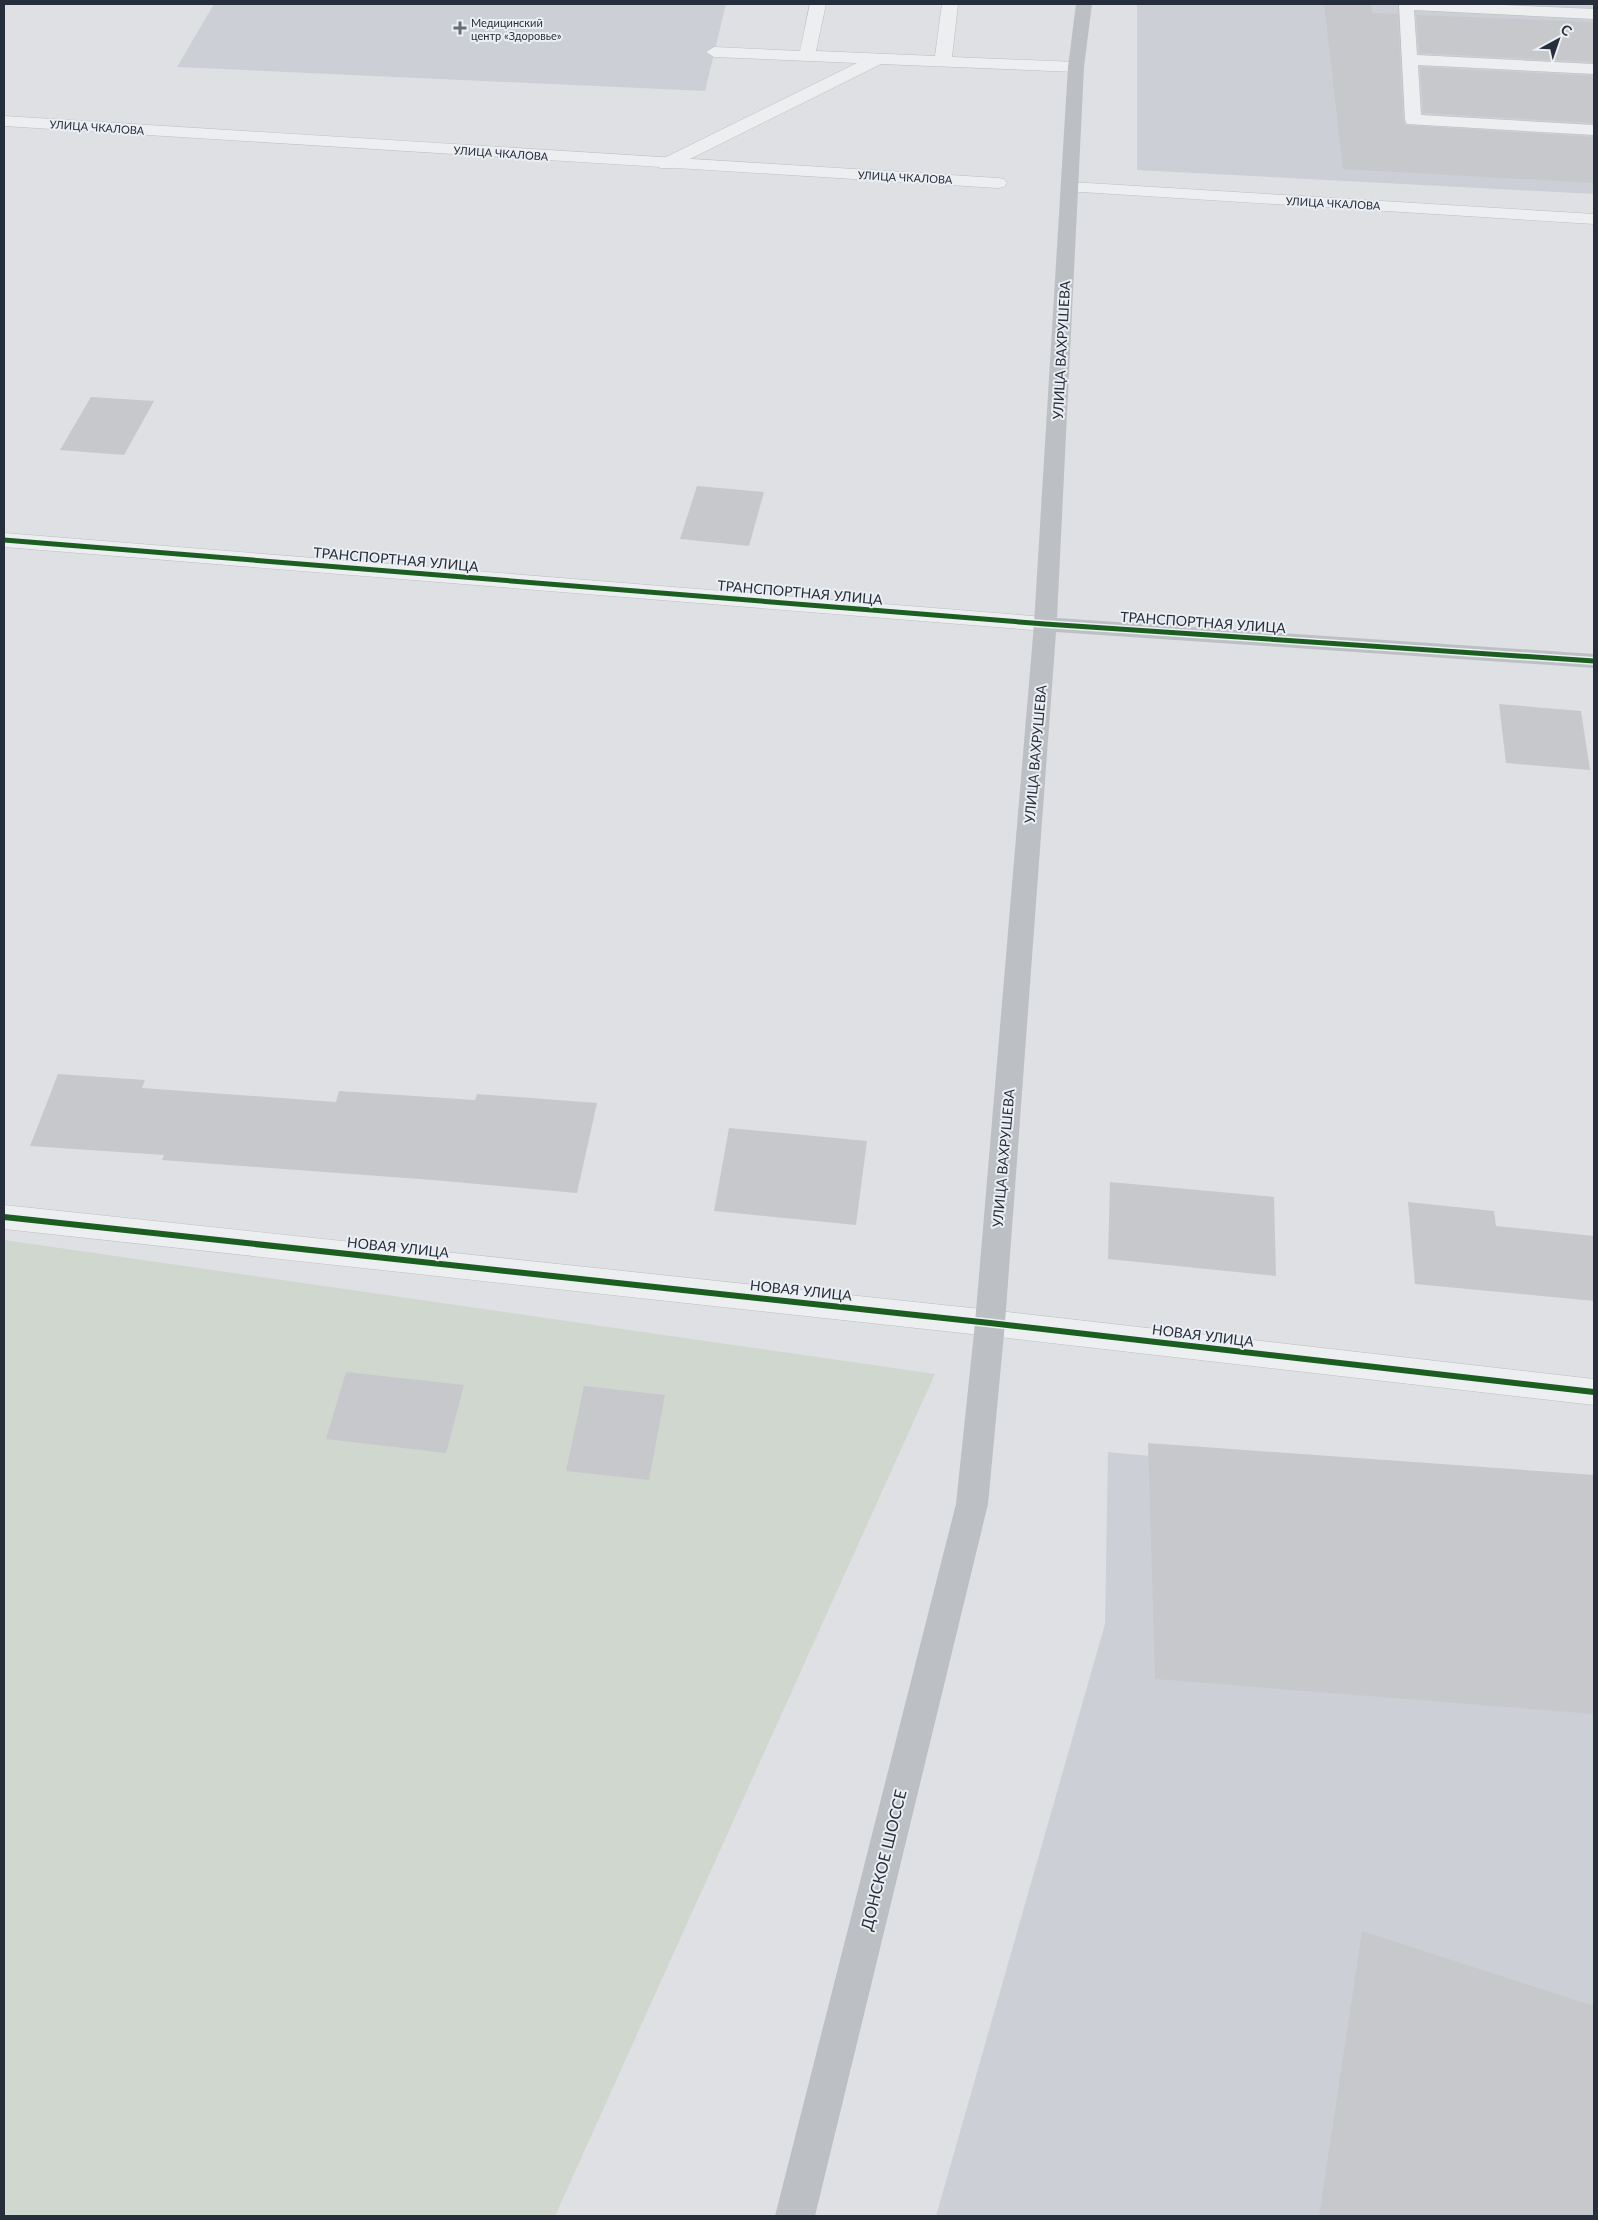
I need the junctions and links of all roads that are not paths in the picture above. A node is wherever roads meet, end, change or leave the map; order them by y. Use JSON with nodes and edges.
{"nodes":[{"id":1,"x":818,"y":4,"type":"edge"},
{"id":2,"x":950,"y":4,"type":"edge"},
{"id":3,"x":1084,"y":4,"type":"edge"},
{"id":4,"x":1594,"y":14,"type":"edge"},
{"id":5,"x":714,"y":52,"type":"dead end"},
{"id":6,"x":807,"y":55,"type":"junction"},
{"id":7,"x":880,"y":58,"type":"junction"},
{"id":8,"x":1409,"y":60,"type":"junction"},
{"id":9,"x":943,"y":61,"type":"junction"},
{"id":10,"x":1076,"y":67,"type":"junction"},
{"id":11,"x":1594,"y":69,"type":"edge"},
{"id":12,"x":4,"y":121,"type":"edge"},
{"id":13,"x":1594,"y":130,"type":"edge"},
{"id":14,"x":666,"y":164,"type":"junction"},
{"id":15,"x":998,"y":183,"type":"dead end"},
{"id":16,"x":1071,"y":187,"type":"junction"},
{"id":17,"x":1594,"y":218,"type":"edge"},
{"id":18,"x":4,"y":540,"type":"edge"},
{"id":19,"x":1045,"y":624,"type":"junction"},
{"id":20,"x":1594,"y":661,"type":"edge"},
{"id":21,"x":4,"y":1217,"type":"edge"},
{"id":22,"x":990,"y":1323,"type":"junction"},
{"id":23,"x":1594,"y":1392,"type":"edge"},
{"id":24,"x":972,"y":1504,"type":"joint"},
{"id":25,"x":795,"y":2216,"type":"edge"}],
"edges":[{"from":1,"to":6,"type":"street"},
{"from":2,"to":9,"type":"street"},
{"from":3,"to":10,"type":"main road","name":"УЛИЦА ВАХРУШЕВА"},
{"from":4,"to":8,"type":"street"},
{"from":5,"to":6,"type":"street"},
{"from":6,"to":7,"type":"street"},
{"from":7,"to":9,"type":"street"},
{"from":7,"to":14,"type":"street"},
{"from":8,"to":11,"type":"street"},
{"from":8,"to":13,"type":"street"},
{"from":9,"to":10,"type":"street"},
{"from":10,"to":16,"type":"main road","name":"УЛИЦА ВАХРУШЕВА"},
{"from":12,"to":14,"type":"street","name":"УЛИЦА ЧКАЛОВА"},
{"from":14,"to":15,"type":"street","name":"УЛИЦА ЧКАЛОВА"},
{"from":16,"to":17,"type":"street","name":"УЛИЦА ЧКАЛОВА"},
{"from":16,"to":19,"type":"main road","name":"УЛИЦА ВАХРУШЕВА"},
{"from":18,"to":19,"type":"street","name":"ТРАНСПОРТНАЯ УЛИЦА"},
{"from":19,"to":20,"type":"main road","name":"ТРАНСПОРТНАЯ УЛИЦА"},
{"from":19,"to":22,"type":"main road","name":"УЛИЦА ВАХРУШЕВА"},
{"from":21,"to":22,"type":"street","name":"НОВАЯ УЛИЦА"},
{"from":22,"to":23,"type":"street","name":"НОВАЯ УЛИЦА"},
{"from":22,"to":24,"type":"main road","name":"УЛИЦА ВАХРУШЕВА"},
{"from":24,"to":25,"type":"main road","name":"ДОНСКОЕ ШОССЕ"}]}
